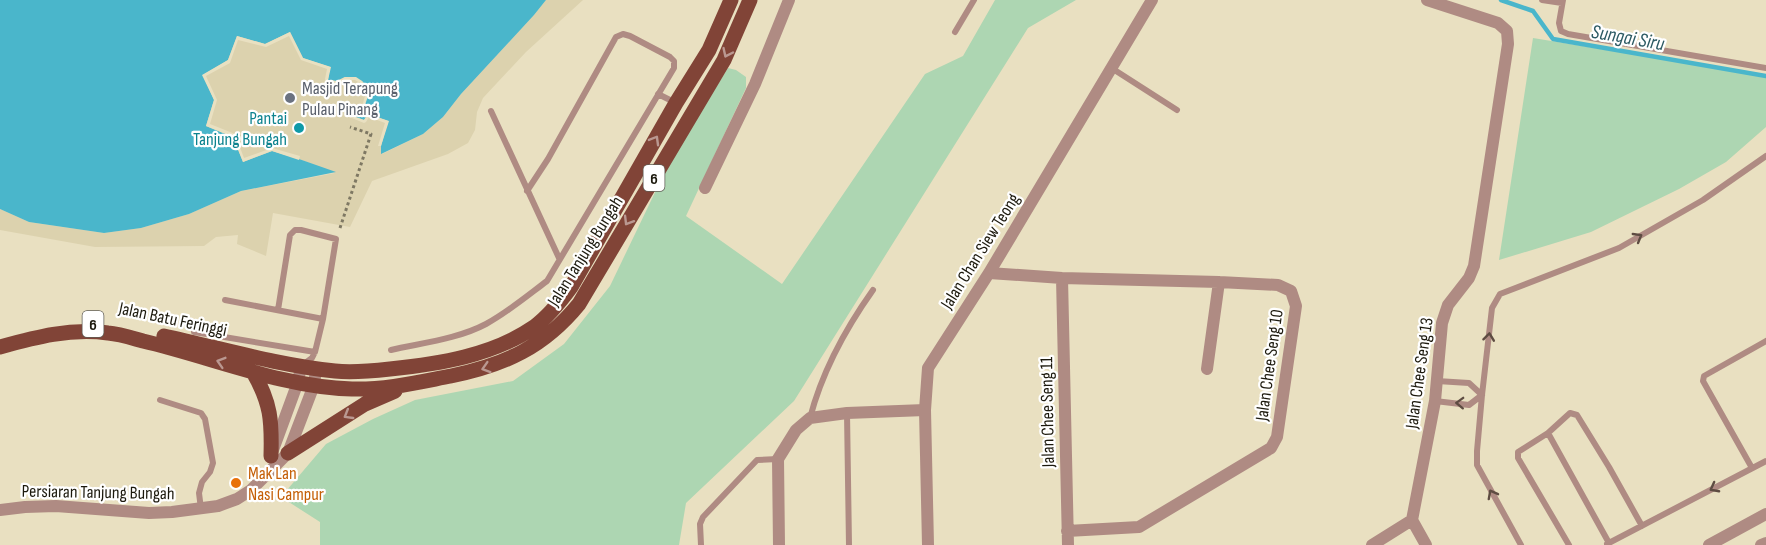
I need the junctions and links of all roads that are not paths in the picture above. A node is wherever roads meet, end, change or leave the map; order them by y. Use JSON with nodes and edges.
{"nodes":[{"id":1,"x":731,"y":0,"type":"edge"},
{"id":2,"x":750,"y":0,"type":"edge"},
{"id":3,"x":789,"y":0,"type":"edge"},
{"id":4,"x":974,"y":0,"type":"edge"},
{"id":5,"x":1152,"y":0,"type":"edge"},
{"id":6,"x":1428,"y":0,"type":"edge"},
{"id":7,"x":1542,"y":0,"type":"edge"},
{"id":8,"x":1563,"y":2,"type":"edge"},
{"id":9,"x":955,"y":33,"type":"dead end"},
{"id":10,"x":1766,"y":68,"type":"edge"},
{"id":11,"x":1113,"y":69,"type":"junction"},
{"id":12,"x":658,"y":94,"type":"junction"},
{"id":13,"x":676,"y":103,"type":"junction"},
{"id":14,"x":1177,"y":110,"type":"dead end"},
{"id":15,"x":490,"y":111,"type":"dead end"},
{"id":16,"x":1766,"y":156,"type":"edge"},
{"id":17,"x":705,"y":188,"type":"dead end"},
{"id":18,"x":527,"y":191,"type":"junction"},
{"id":19,"x":559,"y":258,"type":"junction"},
{"id":20,"x":989,"y":273,"type":"junction"},
{"id":21,"x":1062,"y":278,"type":"junction"},
{"id":22,"x":1219,"y":282,"type":"junction"},
{"id":23,"x":873,"y":290,"type":"dead end"},
{"id":24,"x":225,"y":300,"type":"dead end"},
{"id":25,"x":278,"y":310,"type":"junction"},
{"id":26,"x":323,"y":319,"type":"junction"},
{"id":27,"x":194,"y":332,"type":"dead end"},
{"id":28,"x":0,"y":338,"type":"edge"},
{"id":29,"x":1766,"y":341,"type":"edge"},
{"id":30,"x":0,"y":346,"type":"edge"},
{"id":31,"x":391,"y":350,"type":"dead end"},
{"id":32,"x":311,"y":361,"type":"junction"},
{"id":33,"x":1207,"y":369,"type":"dead end"},
{"id":34,"x":253,"y":372,"type":"junction"},
{"id":35,"x":1437,"y":381,"type":"junction"},
{"id":36,"x":298,"y":382,"type":"junction"},
{"id":37,"x":421,"y":382,"type":"junction"},
{"id":38,"x":314,"y":385,"type":"junction"},
{"id":39,"x":1482,"y":396,"type":"junction"},
{"id":40,"x":160,"y":400,"type":"dead end"},
{"id":41,"x":1436,"y":401,"type":"junction"},
{"id":42,"x":925,"y":410,"type":"junction"},
{"id":43,"x":847,"y":414,"type":"junction"},
{"id":44,"x":810,"y":418,"type":"junction"},
{"id":45,"x":1548,"y":433,"type":"junction"},
{"id":46,"x":288,"y":453,"type":"junction"},
{"id":47,"x":271,"y":456,"type":"junction"},
{"id":48,"x":778,"y":459,"type":"junction"},
{"id":49,"x":1766,"y":461,"type":"edge"},
{"id":50,"x":1752,"y":468,"type":"junction"},
{"id":51,"x":259,"y":481,"type":"junction"},
{"id":52,"x":201,"y":509,"type":"junction"},
{"id":53,"x":0,"y":510,"type":"edge"},
{"id":54,"x":1766,"y":514,"type":"edge"},
{"id":55,"x":1412,"y":520,"type":"junction"},
{"id":56,"x":1642,"y":526,"type":"junction"},
{"id":57,"x":1067,"y":531,"type":"junction"},
{"id":58,"x":1766,"y":543,"type":"edge"},
{"id":59,"x":1608,"y":544,"type":"edge"},
{"id":60,"x":701,"y":545,"type":"edge"},
{"id":61,"x":779,"y":545,"type":"edge"},
{"id":62,"x":849,"y":545,"type":"edge"},
{"id":63,"x":928,"y":545,"type":"edge"},
{"id":64,"x":1068,"y":545,"type":"edge"},
{"id":65,"x":1372,"y":545,"type":"edge"},
{"id":66,"x":1426,"y":545,"type":"edge"},
{"id":67,"x":1521,"y":545,"type":"edge"},
{"id":68,"x":1569,"y":545,"type":"edge"},
{"id":69,"x":1709,"y":545,"type":"edge"},
{"id":70,"x":1761,"y":545,"type":"edge"}],
"edges":[{"from":1,"to":13,"type":"main road","name":"Jalan Tanjung Bungah","number":"6"},
{"from":2,"to":37,"type":"main road","name":"Jalan Tanjung Bungah","number":"6","one_way":true},
{"from":3,"to":17,"type":"street"},
{"from":4,"to":9,"type":"lane"},
{"from":5,"to":11,"type":"street","name":"Jalan Chan Siew Teong"},
{"from":6,"to":35,"type":"street","name":"Jalan Chee Seng 13"},
{"from":7,"to":8,"type":"lane"},
{"from":8,"to":10,"type":"lane"},
{"from":11,"to":14,"type":"lane"},
{"from":11,"to":20,"type":"street","name":"Jalan Chan Siew Teong"},
{"from":12,"to":13,"type":"lane"},
{"from":12,"to":18,"type":"lane"},
{"from":12,"to":19,"type":"lane"},
{"from":32,"to":13,"type":"main road","name":"Jalan Tanjung Bungah","number":"6","one_way":true},
{"from":15,"to":18,"type":"lane"},
{"from":39,"to":16,"type":"lane","one_way":true},
{"from":18,"to":19,"type":"lane"},
{"from":19,"to":31,"type":"lane"},
{"from":20,"to":21,"type":"street","name":"Jalan Chee Seng 10"},
{"from":20,"to":42,"type":"street","name":"Jalan Chan Siew Teong"},
{"from":21,"to":22,"type":"street","name":"Jalan Chee Seng 10"},
{"from":21,"to":57,"type":"street","name":"Jalan Chee Seng 11"},
{"from":22,"to":33,"type":"street"},
{"from":22,"to":57,"type":"street","name":"Jalan Chee Seng 10"},
{"from":23,"to":44,"type":"lane"},
{"from":24,"to":25,"type":"lane"},
{"from":25,"to":26,"type":"lane"},
{"from":25,"to":26,"type":"lane"},
{"from":26,"to":32,"type":"lane"},
{"from":27,"to":32,"type":"lane"},
{"from":28,"to":32,"type":"main road","name":"Jalan Batu Feringgi","number":"6"},
{"from":29,"to":50,"type":"lane"},
{"from":34,"to":30,"type":"main road","name":"Jalan Batu Feringgi","number":"6","one_way":true},
{"from":32,"to":36,"type":"street","name":"Persiaran Tanjung Bungah"},
{"from":32,"to":38,"type":"street","name":"Persiaran Tanjung Bungah"},
{"from":34,"to":36,"type":"main road","name":"Jalan Batu Feringgi","number":"6"},
{"from":34,"to":47,"type":"main road"},
{"from":35,"to":39,"type":"lane"},
{"from":35,"to":41,"type":"street","name":"Jalan Chee Seng 13"},
{"from":36,"to":38,"type":"main road","number":"6"},
{"from":36,"to":47,"type":"street","name":"Persiaran Tanjung Bungah"},
{"from":37,"to":38,"type":"main road","name":"Jalan Tanjung Bungah","number":"6"},
{"from":37,"to":46,"type":"main road","one_way":true},
{"from":38,"to":46,"type":"street","name":"Persiaran Tanjung Bungah"},
{"from":39,"to":41,"type":"lane","one_way":true},
{"from":67,"to":39,"type":"lane","one_way":true},
{"from":40,"to":52,"type":"lane"},
{"from":41,"to":55,"type":"street","name":"Jalan Chee Seng 13"},
{"from":42,"to":43,"type":"street"},
{"from":42,"to":63,"type":"street","name":"Jalan Chan Siew Teong"},
{"from":43,"to":44,"type":"street"},
{"from":43,"to":62,"type":"lane"},
{"from":44,"to":48,"type":"street"},
{"from":45,"to":56,"type":"lane"},
{"from":45,"to":59,"type":"lane"},
{"from":45,"to":68,"type":"lane"},
{"from":46,"to":51,"type":"street","name":"Persiaran Tanjung Bungah"},
{"from":47,"to":51,"type":"street","name":"Persiaran Tanjung Bungah"},
{"from":48,"to":60,"type":"lane"},
{"from":48,"to":61,"type":"street"},
{"from":49,"to":50,"type":"lane"},
{"from":50,"to":56,"type":"lane","one_way":true},
{"from":51,"to":52,"type":"street","name":"Persiaran Tanjung Bungah"},
{"from":52,"to":53,"type":"street","name":"Persiaran Tanjung Bungah"},
{"from":54,"to":69,"type":"street"},
{"from":55,"to":65,"type":"street"},
{"from":55,"to":66,"type":"street"},
{"from":56,"to":59,"type":"lane"},
{"from":57,"to":64,"type":"street","name":"Jalan Chee Seng 11"},
{"from":58,"to":70,"type":"street"}]}
